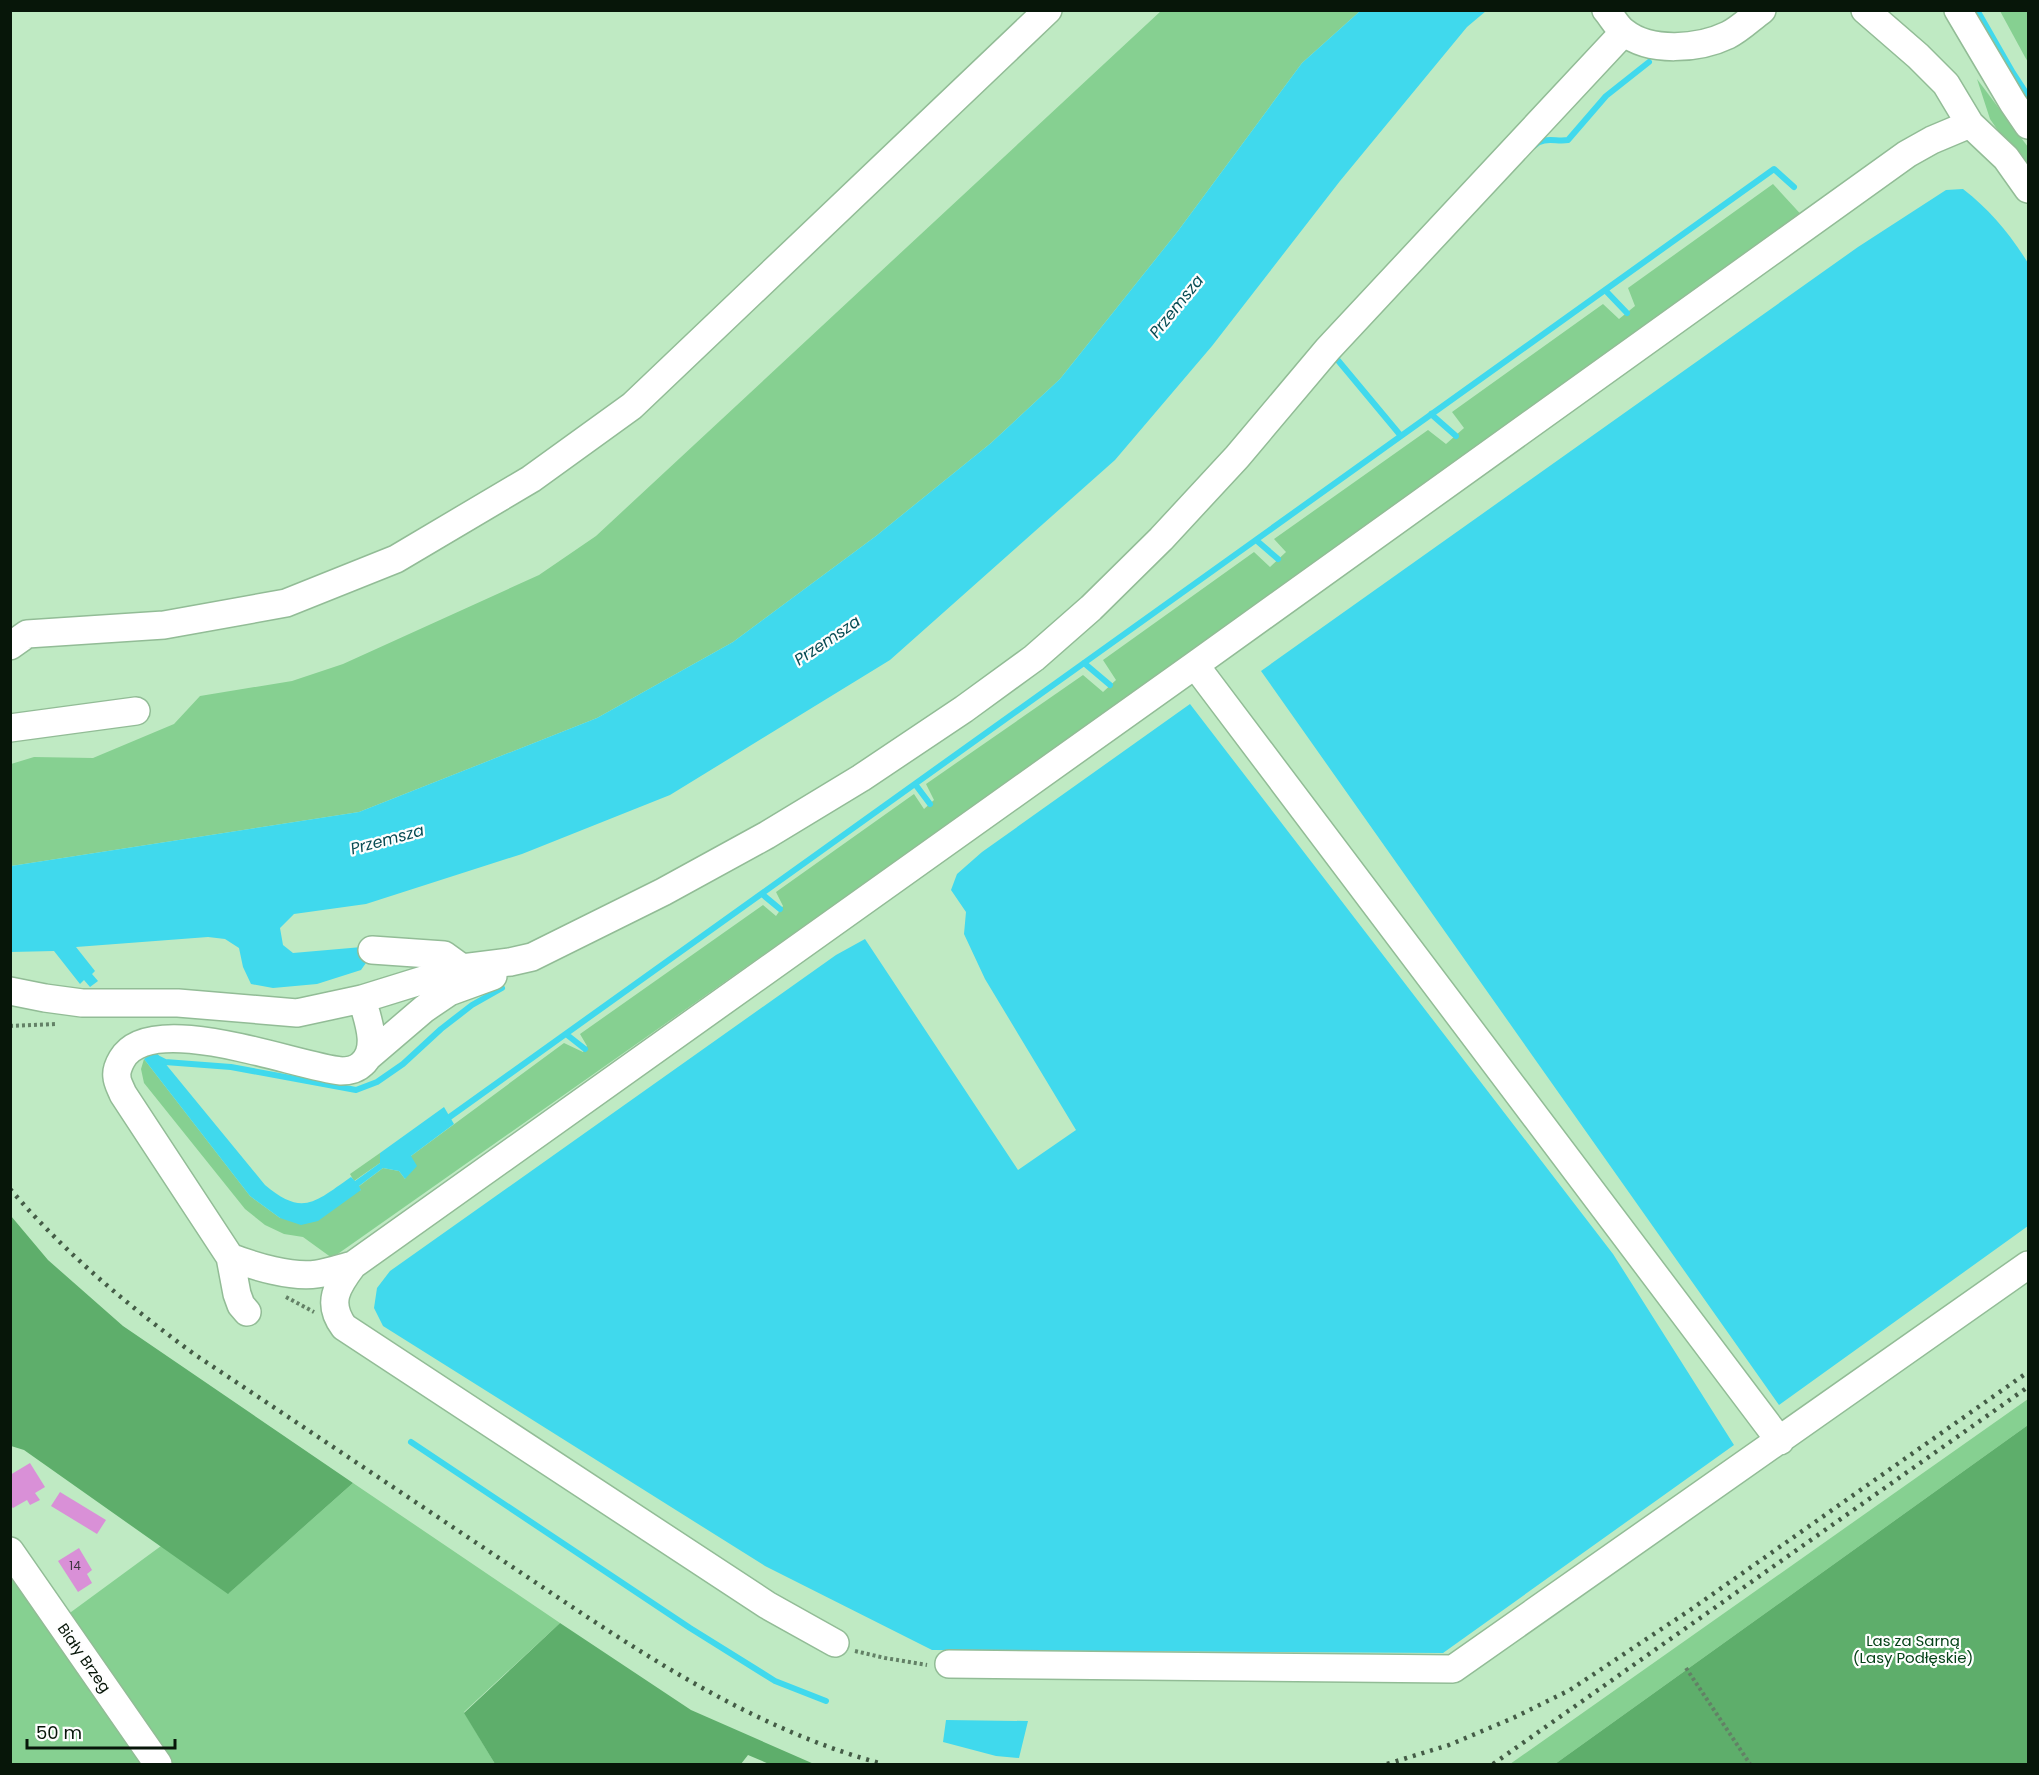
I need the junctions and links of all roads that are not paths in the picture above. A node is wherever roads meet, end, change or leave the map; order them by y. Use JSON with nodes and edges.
{"nodes":[{"id":1,"x":1048,"y":10,"type":"edge"},
{"id":2,"x":1606,"y":10,"type":"edge"},
{"id":3,"x":1762,"y":10,"type":"edge"},
{"id":4,"x":1865,"y":10,"type":"edge"},
{"id":5,"x":1958,"y":10,"type":"edge"},
{"id":6,"x":1624,"y":32,"type":"junction"},
{"id":7,"x":1970,"y":124,"type":"junction"},
{"id":8,"x":2028,"y":125,"type":"edge"},
{"id":9,"x":2028,"y":189,"type":"edge"},
{"id":10,"x":10,"y":646,"type":"edge"},
{"id":11,"x":1196,"y":664,"type":"junction"},
{"id":12,"x":136,"y":711,"type":"dead end"},
{"id":13,"x":10,"y":728,"type":"edge"},
{"id":14,"x":372,"y":950,"type":"dead end"},
{"id":15,"x":532,"y":957,"type":"junction"},
{"id":16,"x":462,"y":968,"type":"junction"},
{"id":17,"x":10,"y":991,"type":"edge"},
{"id":18,"x":362,"y":999,"type":"junction"},
{"id":19,"x":369,"y":1056,"type":"junction"},
{"id":20,"x":230,"y":1257,"type":"junction"},
{"id":21,"x":353,"y":1264,"type":"junction"},
{"id":22,"x":2028,"y":1265,"type":"edge"},
{"id":23,"x":248,"y":1312,"type":"dead end"},
{"id":24,"x":1780,"y":1441,"type":"junction"},
{"id":25,"x":10,"y":1551,"type":"edge"},
{"id":26,"x":835,"y":1643,"type":"road end"},
{"id":27,"x":949,"y":1664,"type":"dead end"},
{"id":28,"x":158,"y":1764,"type":"edge"}],
"edges":[{"from":1,"to":10,"type":"lane"},
{"from":2,"to":6,"type":"lane"},
{"from":3,"to":6,"type":"lane"},
{"from":4,"to":7,"type":"lane"},
{"from":5,"to":8,"type":"lane"},
{"from":6,"to":15,"type":"lane"},
{"from":7,"to":9,"type":"lane"},
{"from":7,"to":11,"type":"lane"},
{"from":11,"to":21,"type":"lane"},
{"from":11,"to":24,"type":"lane"},
{"from":12,"to":13,"type":"lane"},
{"from":14,"to":16,"type":"lane"},
{"from":15,"to":16,"type":"lane"},
{"from":15,"to":19,"type":"lane"},
{"from":16,"to":18,"type":"lane"},
{"from":17,"to":18,"type":"lane"},
{"from":18,"to":19,"type":"lane"},
{"from":19,"to":20,"type":"lane"},
{"from":20,"to":21,"type":"lane"},
{"from":20,"to":23,"type":"lane"},
{"from":21,"to":26,"type":"lane"},
{"from":22,"to":24,"type":"lane"},
{"from":24,"to":27,"type":"lane"},
{"from":25,"to":28,"type":"lane","name":"Biały Brzeg"}]}
